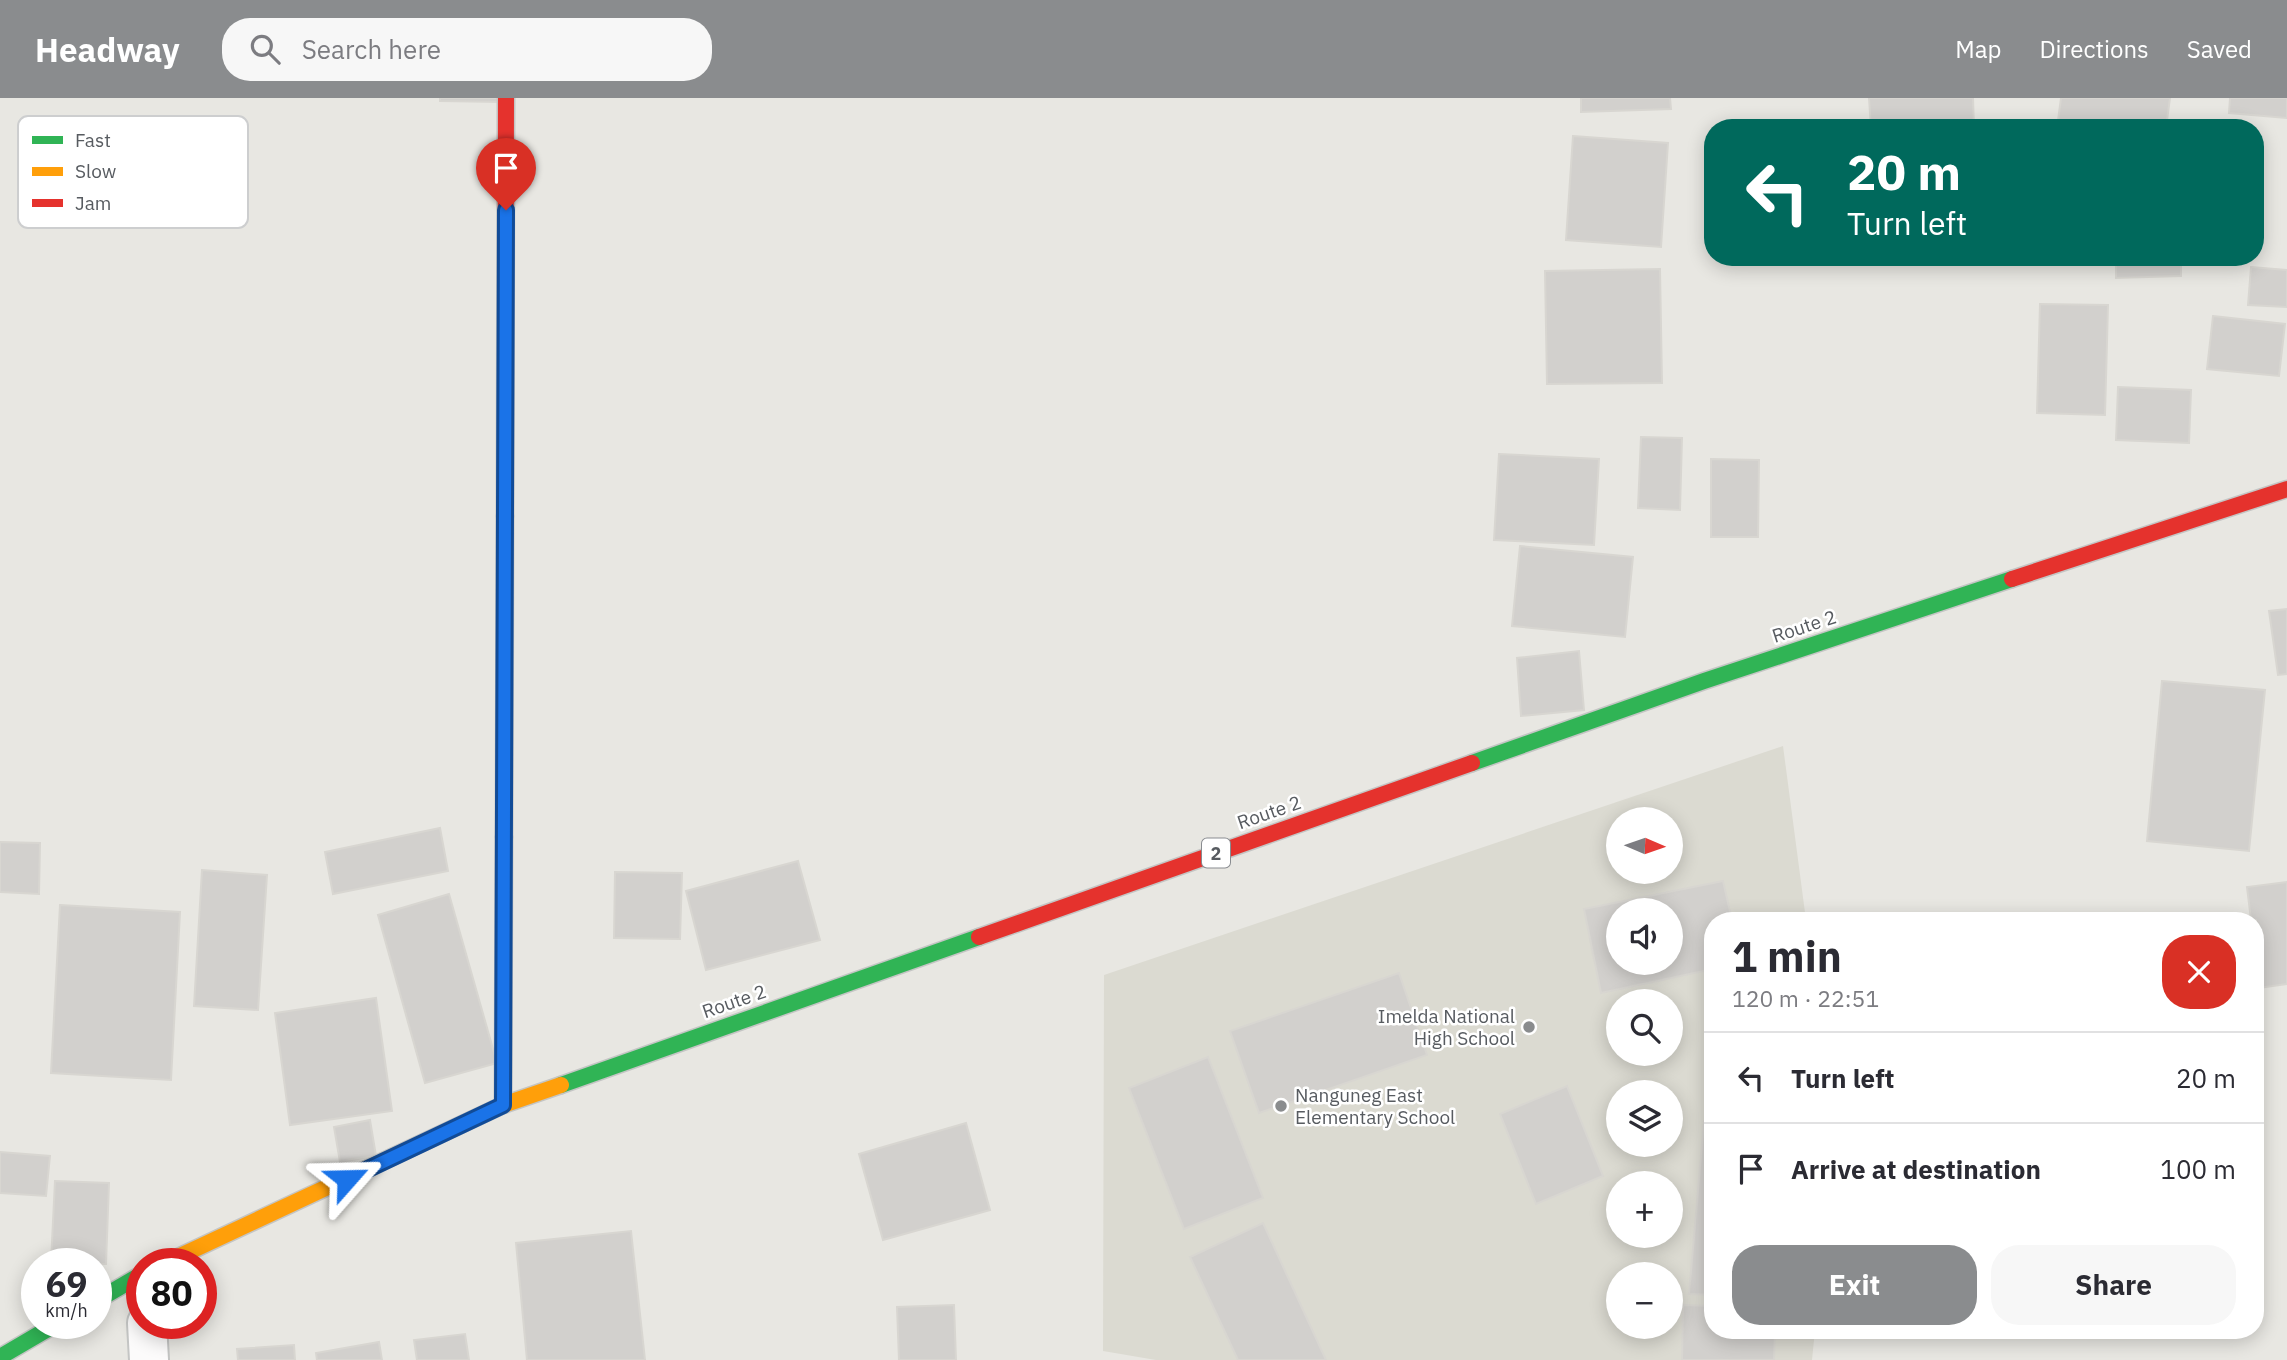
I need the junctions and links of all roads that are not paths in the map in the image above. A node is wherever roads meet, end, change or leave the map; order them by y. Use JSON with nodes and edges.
{"nodes":[{"id":1,"x":506,"y":98,"type":"edge"},
{"id":2,"x":2287,"y":489,"type":"edge"},
{"id":3,"x":503,"y":1105,"type":"junction"},
{"id":4,"x":197,"y":1248,"type":"edge"},
{"id":5,"x":31,"y":1339,"type":"edge"},
{"id":6,"x":148,"y":1339,"type":"edge"},
{"id":7,"x":0,"y":1357,"type":"edge"},
{"id":8,"x":149,"y":1360,"type":"edge"}],
"edges":[{"from":1,"to":3,"type":"main road"},
{"from":2,"to":3,"type":"main road","name":"Route 2","number":"2"},
{"from":3,"to":4,"type":"main road","name":"Route 2","number":"2"},
{"from":5,"to":7,"type":"main road"},
{"from":6,"to":8,"type":"street"}]}
